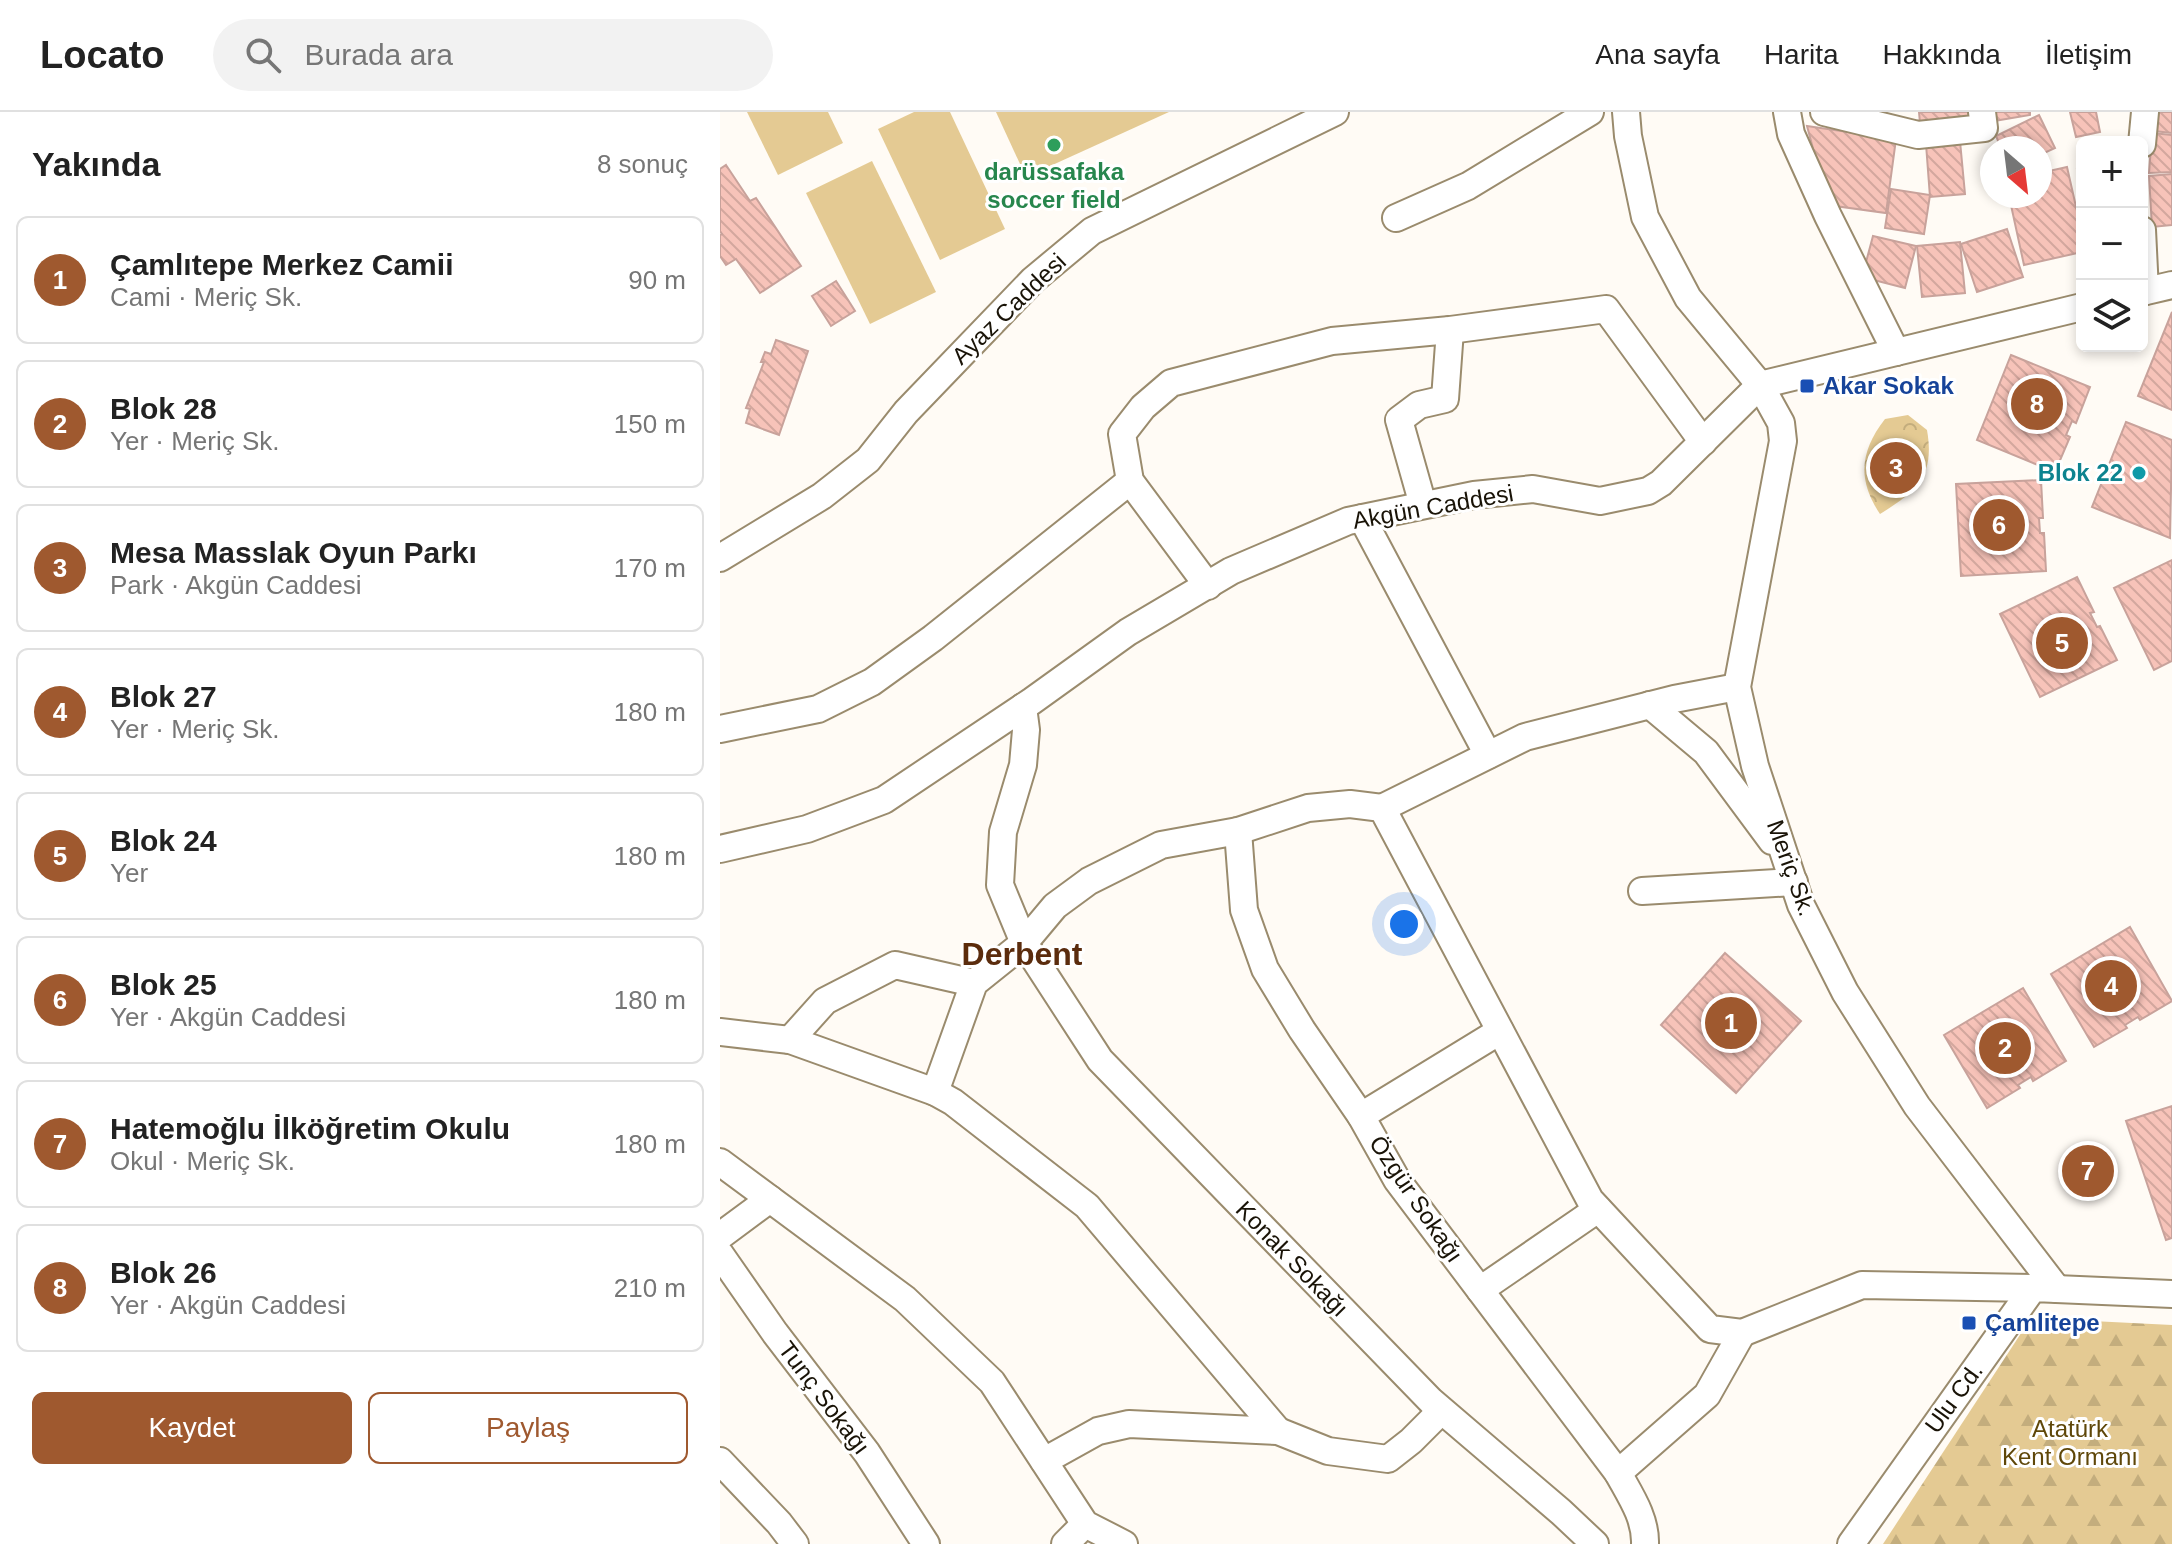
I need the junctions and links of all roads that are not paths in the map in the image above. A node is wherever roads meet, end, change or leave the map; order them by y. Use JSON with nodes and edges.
{"nodes":[{"id":1,"x":1335,"y":112,"type":"edge"},
{"id":2,"x":1590,"y":112,"type":"edge"},
{"id":3,"x":1626,"y":112,"type":"edge"},
{"id":4,"x":1787,"y":112,"type":"edge"},
{"id":5,"x":1824,"y":112,"type":"edge"},
{"id":6,"x":1982,"y":112,"type":"edge"},
{"id":7,"x":2145,"y":112,"type":"edge"},
{"id":8,"x":2143,"y":136,"type":"edge"},
{"id":9,"x":1396,"y":218,"type":"dead end"},
{"id":10,"x":2172,"y":285,"type":"edge"},
{"id":11,"x":2148,"y":290,"type":"edge"},
{"id":12,"x":2076,"y":308,"type":"edge"},
{"id":13,"x":1450,"y":330,"type":"junction"},
{"id":14,"x":1896,"y":352,"type":"junction"},
{"id":15,"x":1760,"y":385,"type":"junction"},
{"id":16,"x":1703,"y":442,"type":"junction"},
{"id":17,"x":1130,"y":481,"type":"junction"},
{"id":18,"x":1423,"y":505,"type":"junction"},
{"id":19,"x":1362,"y":518,"type":"junction"},
{"id":20,"x":720,"y":558,"type":"edge"},
{"id":21,"x":1208,"y":586,"type":"junction"},
{"id":22,"x":1737,"y":687,"type":"junction"},
{"id":23,"x":1650,"y":705,"type":"junction"},
{"id":24,"x":1023,"y":707,"type":"junction"},
{"id":25,"x":720,"y":729,"type":"edge"},
{"id":26,"x":1488,"y":755,"type":"junction"},
{"id":27,"x":1382,"y":808,"type":"junction"},
{"id":28,"x":1238,"y":831,"type":"junction"},
{"id":29,"x":720,"y":849,"type":"edge"},
{"id":30,"x":1790,"y":871,"type":"junction"},
{"id":31,"x":1642,"y":891,"type":"dead end"},
{"id":32,"x":1024,"y":943,"type":"junction"},
{"id":33,"x":974,"y":983,"type":"junction"},
{"id":34,"x":1500,"y":1031,"type":"junction"},
{"id":35,"x":720,"y":1032,"type":"edge"},
{"id":36,"x":790,"y":1040,"type":"junction"},
{"id":37,"x":935,"y":1092,"type":"junction"},
{"id":38,"x":1361,"y":1116,"type":"junction"},
{"id":39,"x":720,"y":1162,"type":"edge"},
{"id":40,"x":770,"y":1199,"type":"junction"},
{"id":41,"x":1598,"y":1209,"type":"junction"},
{"id":42,"x":720,"y":1236,"type":"edge"},
{"id":43,"x":720,"y":1254,"type":"edge"},
{"id":44,"x":2045,"y":1289,"type":"junction"},
{"id":45,"x":1480,"y":1290,"type":"junction"},
{"id":46,"x":2172,"y":1294,"type":"edge"},
{"id":47,"x":1742,"y":1333,"type":"junction"},
{"id":48,"x":1441,"y":1411,"type":"junction"},
{"id":49,"x":1278,"y":1431,"type":"junction"},
{"id":50,"x":720,"y":1461,"type":"edge"},
{"id":51,"x":1044,"y":1461,"type":"junction"},
{"id":52,"x":1618,"y":1473,"type":"junction"},
{"id":53,"x":1077,"y":1539,"type":"edge"},
{"id":54,"x":795,"y":1544,"type":"edge"},
{"id":55,"x":926,"y":1544,"type":"edge"},
{"id":56,"x":1124,"y":1544,"type":"edge"},
{"id":57,"x":1595,"y":1544,"type":"edge"},
{"id":58,"x":1645,"y":1544,"type":"edge"},
{"id":59,"x":1851,"y":1544,"type":"edge"}],
"edges":[{"from":1,"to":20,"type":"street","name":"Ayaz Caddesi"},
{"from":2,"to":9,"type":"street"},
{"from":3,"to":15,"type":"street","name":"Meriç Sk."},
{"from":4,"to":14,"type":"street"},
{"from":5,"to":6,"type":"street"},
{"from":7,"to":8,"type":"street"},
{"from":10,"to":11,"type":"street"},
{"from":12,"to":14,"type":"street"},
{"from":13,"to":16,"type":"street"},
{"from":13,"to":17,"type":"street"},
{"from":13,"to":18,"type":"street"},
{"from":14,"to":15,"type":"street"},
{"from":15,"to":16,"type":"street","name":"Akgün Caddesi"},
{"from":15,"to":22,"type":"street","name":"Meriç Sk."},
{"from":16,"to":18,"type":"street","name":"Akgün Caddesi"},
{"from":17,"to":21,"type":"street"},
{"from":17,"to":25,"type":"street"},
{"from":18,"to":19,"type":"street","name":"Akgün Caddesi"},
{"from":19,"to":21,"type":"street","name":"Akgün Caddesi"},
{"from":19,"to":26,"type":"street"},
{"from":21,"to":24,"type":"street","name":"Akgün Caddesi"},
{"from":22,"to":23,"type":"street"},
{"from":22,"to":30,"type":"street","name":"Meriç Sk."},
{"from":23,"to":26,"type":"street"},
{"from":23,"to":30,"type":"street"},
{"from":24,"to":29,"type":"street","name":"Akgün Caddesi"},
{"from":24,"to":32,"type":"street","name":"Konak Sokağı"},
{"from":26,"to":27,"type":"street"},
{"from":27,"to":28,"type":"street"},
{"from":27,"to":34,"type":"street"},
{"from":28,"to":32,"type":"street"},
{"from":28,"to":38,"type":"street","name":"Özgür Sokağı"},
{"from":30,"to":31,"type":"street"},
{"from":30,"to":44,"type":"street","name":"Meriç Sk."},
{"from":32,"to":33,"type":"street"},
{"from":32,"to":48,"type":"street","name":"Konak Sokağı"},
{"from":33,"to":36,"type":"street"},
{"from":33,"to":37,"type":"street"},
{"from":34,"to":38,"type":"street"},
{"from":34,"to":41,"type":"street"},
{"from":35,"to":36,"type":"street"},
{"from":36,"to":37,"type":"street"},
{"from":37,"to":49,"type":"street"},
{"from":38,"to":45,"type":"street","name":"Özgür Sokağı"},
{"from":39,"to":40,"type":"street"},
{"from":40,"to":42,"type":"street"},
{"from":40,"to":51,"type":"street"},
{"from":41,"to":45,"type":"street"},
{"from":41,"to":47,"type":"street"},
{"from":43,"to":55,"type":"street","name":"Tunç Sokağı"},
{"from":44,"to":46,"type":"street"},
{"from":44,"to":47,"type":"street"},
{"from":44,"to":59,"type":"street","name":"Ulu Cd."},
{"from":45,"to":52,"type":"street","name":"Özgür Sokağı"},
{"from":47,"to":52,"type":"street"},
{"from":48,"to":49,"type":"street"},
{"from":48,"to":57,"type":"street","name":"Konak Sokağı"},
{"from":49,"to":51,"type":"street"},
{"from":50,"to":54,"type":"street"},
{"from":51,"to":53,"type":"street"},
{"from":52,"to":58,"type":"street","name":"Özgür Sokağı"},
{"from":53,"to":56,"type":"street"}]}
